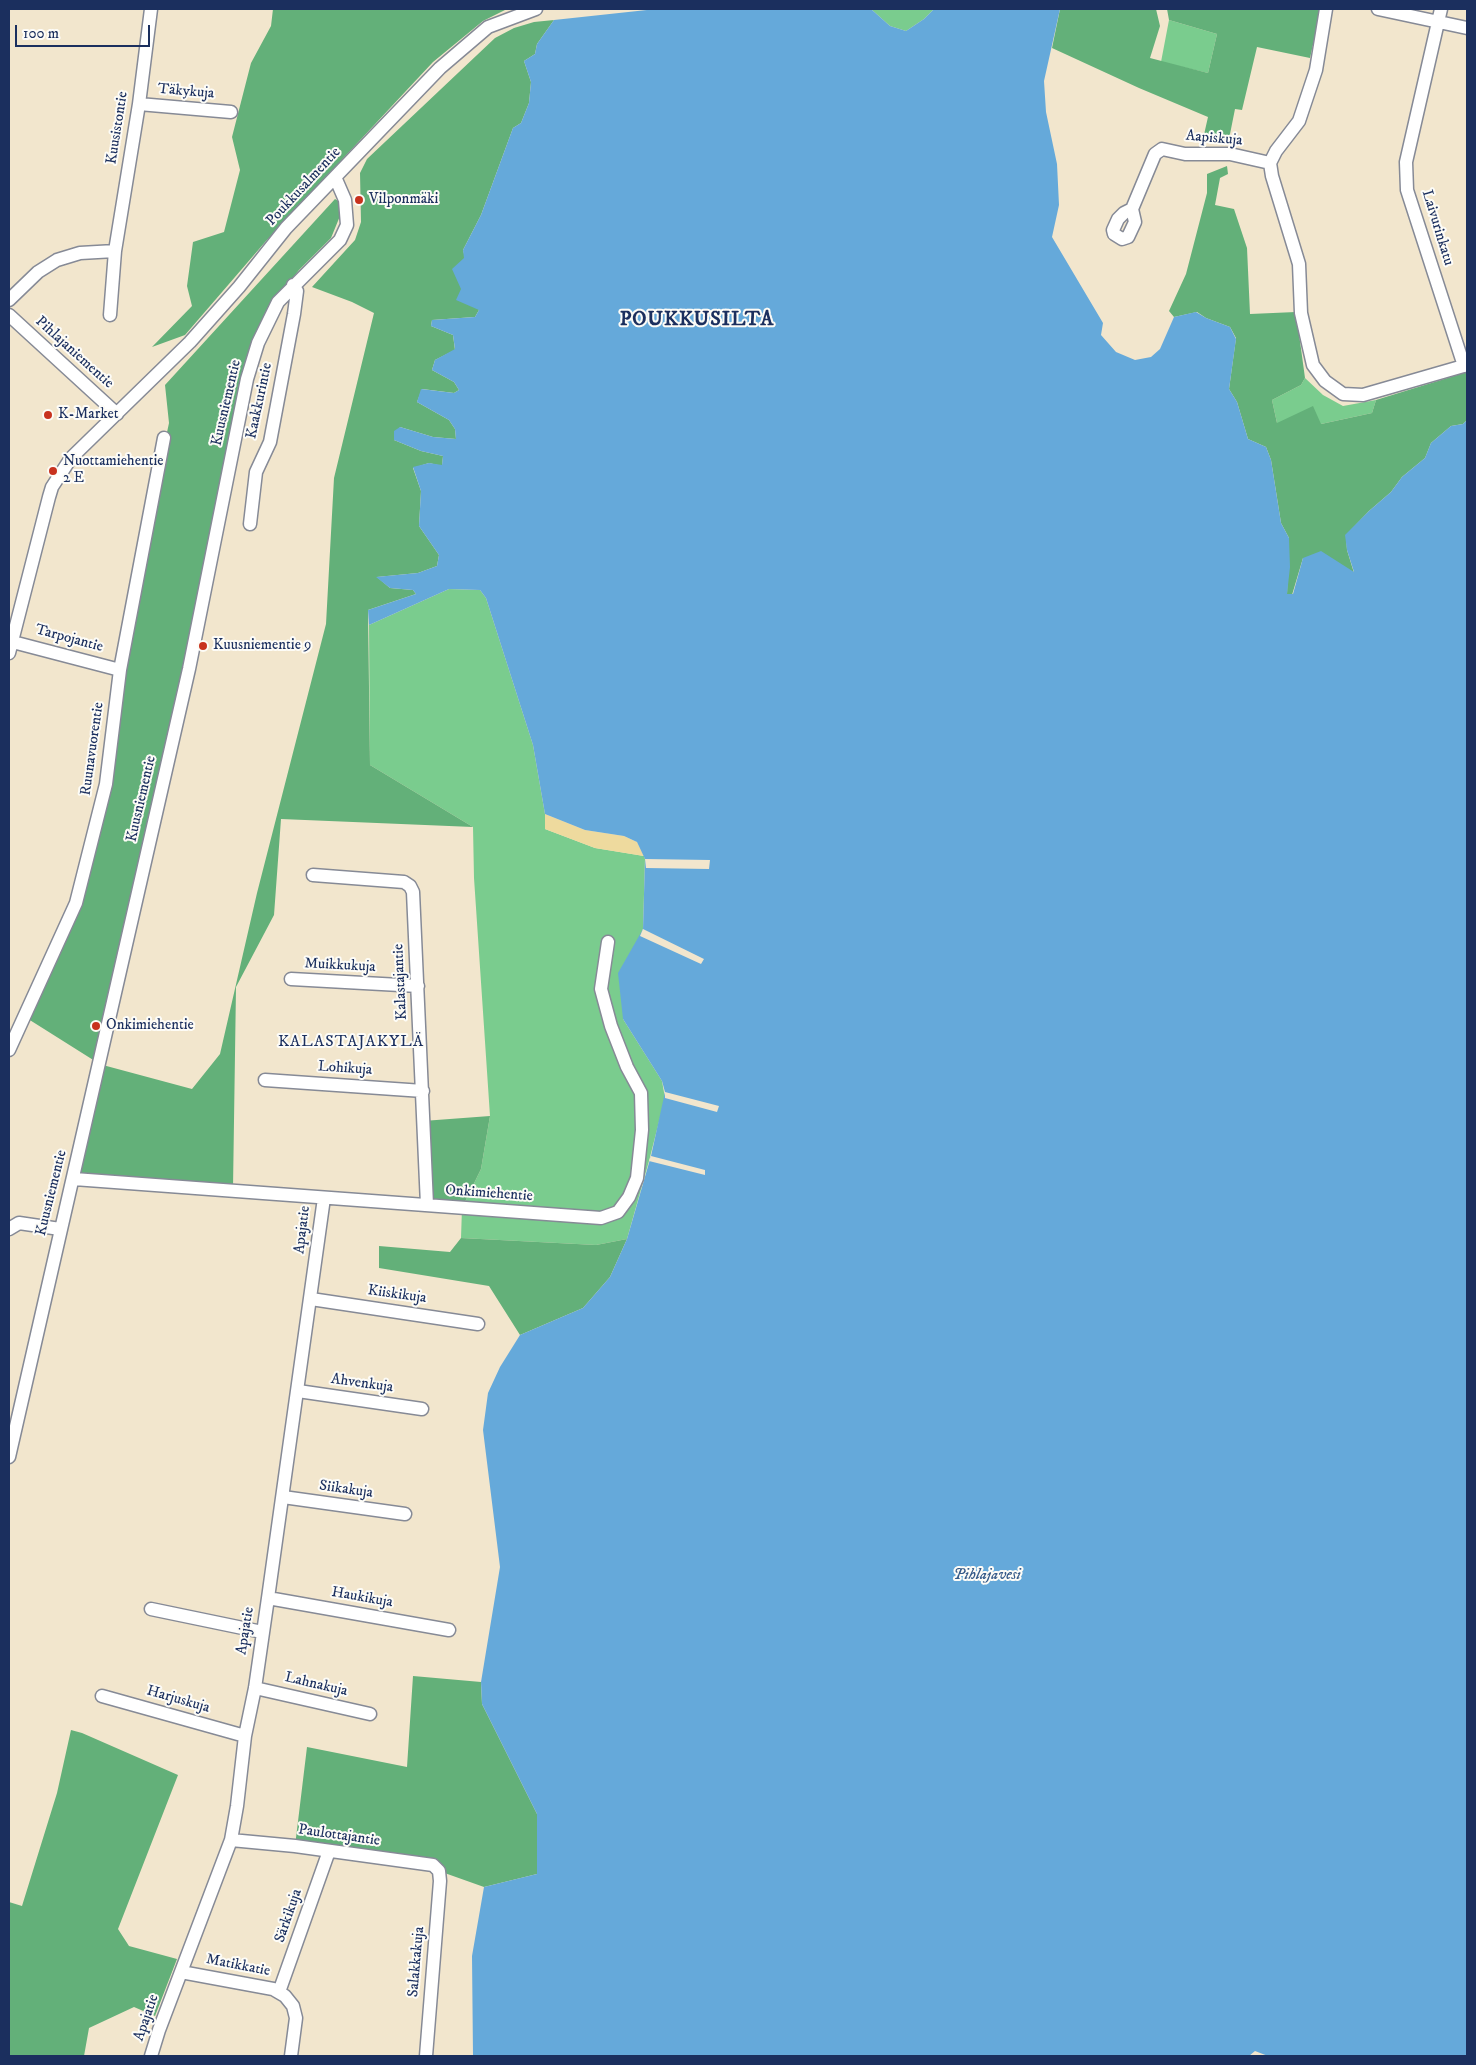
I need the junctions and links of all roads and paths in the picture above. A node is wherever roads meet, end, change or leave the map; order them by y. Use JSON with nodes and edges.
{"nodes":[{"id":1,"x":151,"y":9,"type":"edge"},
{"id":2,"x":536,"y":9,"type":"edge"},
{"id":3,"x":1326,"y":9,"type":"edge"},
{"id":4,"x":1378,"y":9,"type":"edge"},
{"id":5,"x":1440,"y":15,"type":"edge"},
{"id":6,"x":1467,"y":28,"type":"edge"},
{"id":7,"x":139,"y":104,"type":"junction"},
{"id":8,"x":231,"y":112,"type":"dead end"},
{"id":9,"x":1270,"y":163,"type":"junction"},
{"id":10,"x":336,"y":176,"type":"junction"},
{"id":11,"x":1132,"y":209,"type":"dead end"},
{"id":12,"x":115,"y":251,"type":"junction"},
{"id":13,"x":293,"y":285,"type":"junction"},
{"id":14,"x":9,"y":300,"type":"edge"},
{"id":15,"x":9,"y":315,"type":"edge"},
{"id":16,"x":110,"y":315,"type":"dead end"},
{"id":17,"x":1465,"y":366,"type":"edge"},
{"id":18,"x":117,"y":414,"type":"junction"},
{"id":19,"x":164,"y":438,"type":"dead end"},
{"id":20,"x":250,"y":524,"type":"dead end"},
{"id":21,"x":10,"y":645,"type":"edge"},
{"id":22,"x":120,"y":670,"type":"junction"},
{"id":23,"x":313,"y":875,"type":"dead end"},
{"id":24,"x":608,"y":942,"type":"dead end"},
{"id":25,"x":291,"y":979,"type":"dead end"},
{"id":26,"x":418,"y":986,"type":"junction"},
{"id":27,"x":9,"y":1050,"type":"edge"},
{"id":28,"x":265,"y":1080,"type":"dead end"},
{"id":29,"x":423,"y":1091,"type":"junction"},
{"id":30,"x":74,"y":1179,"type":"junction"},
{"id":31,"x":324,"y":1198,"type":"junction"},
{"id":32,"x":427,"y":1205,"type":"junction"},
{"id":33,"x":9,"y":1229,"type":"edge"},
{"id":34,"x":60,"y":1229,"type":"junction"},
{"id":35,"x":311,"y":1299,"type":"junction"},
{"id":36,"x":478,"y":1324,"type":"dead end"},
{"id":37,"x":298,"y":1391,"type":"junction"},
{"id":38,"x":422,"y":1409,"type":"dead end"},
{"id":39,"x":9,"y":1457,"type":"edge"},
{"id":40,"x":283,"y":1497,"type":"junction"},
{"id":41,"x":405,"y":1514,"type":"dead end"},
{"id":42,"x":268,"y":1598,"type":"junction"},
{"id":43,"x":151,"y":1609,"type":"dead end"},
{"id":44,"x":449,"y":1630,"type":"dead end"},
{"id":45,"x":262,"y":1632,"type":"junction"},
{"id":46,"x":255,"y":1688,"type":"junction"},
{"id":47,"x":102,"y":1696,"type":"dead end"},
{"id":48,"x":370,"y":1714,"type":"dead end"},
{"id":49,"x":245,"y":1736,"type":"junction"},
{"id":50,"x":231,"y":1840,"type":"junction"},
{"id":51,"x":329,"y":1851,"type":"junction"},
{"id":52,"x":439,"y":1871,"type":"joint"},
{"id":53,"x":181,"y":1972,"type":"junction"},
{"id":54,"x":279,"y":1992,"type":"junction"},
{"id":55,"x":151,"y":2056,"type":"edge"},
{"id":56,"x":291,"y":2056,"type":"edge"},
{"id":57,"x":426,"y":2056,"type":"edge"}],
"edges":[{"from":1,"to":7,"type":"street","name":"Kuusistontie"},
{"from":2,"to":10,"type":"street","name":"Poukkusalmentie"},
{"from":3,"to":9,"type":"street"},
{"from":4,"to":5,"type":"street"},
{"from":5,"to":6,"type":"street"},
{"from":5,"to":17,"type":"street","name":"Laivurinkatu"},
{"from":7,"to":8,"type":"street","name":"Täkykuja"},
{"from":7,"to":12,"type":"street","name":"Kuusistontie"},
{"from":9,"to":11,"type":"street","name":"Aapiskuja"},
{"from":9,"to":17,"type":"street"},
{"from":10,"to":13,"type":"street","name":"Kuusniementie"},
{"from":10,"to":18,"type":"street","name":"Poukkusalmentie"},
{"from":12,"to":14,"type":"street"},
{"from":12,"to":16,"type":"street","name":"Kuusistontie"},
{"from":13,"to":20,"type":"street","name":"Kaakkurintie"},
{"from":13,"to":30,"type":"street","name":"Kuusniementie"},
{"from":15,"to":18,"type":"street","name":"Pihlajaniementie"},
{"from":18,"to":21,"type":"street","name":"Poukkusalmentie"},
{"from":19,"to":22,"type":"street","name":"Ruunavuorentie"},
{"from":21,"to":22,"type":"street","name":"Tarpojantie"},
{"from":22,"to":27,"type":"street","name":"Ruunavuorentie"},
{"from":23,"to":26,"type":"street","name":"Kalastajantie"},
{"from":24,"to":32,"type":"street","name":"Onkimiehentie"},
{"from":25,"to":26,"type":"street","name":"Muikkukuja"},
{"from":26,"to":29,"type":"street","name":"Kalastajantie"},
{"from":28,"to":29,"type":"street","name":"Lohikuja"},
{"from":29,"to":32,"type":"street","name":"Kalastajantie"},
{"from":30,"to":31,"type":"street","name":"Onkimiehentie"},
{"from":30,"to":34,"type":"street","name":"Kuusniementie"},
{"from":31,"to":32,"type":"street","name":"Onkimiehentie"},
{"from":31,"to":35,"type":"street","name":"Apajatie"},
{"from":33,"to":34,"type":"street"},
{"from":34,"to":39,"type":"street","name":"Kuusniementie"},
{"from":35,"to":36,"type":"street","name":"Kiiskikuja"},
{"from":35,"to":37,"type":"street","name":"Apajatie"},
{"from":37,"to":38,"type":"street","name":"Ahvenkuja"},
{"from":37,"to":40,"type":"street","name":"Apajatie"},
{"from":40,"to":41,"type":"street","name":"Siikakuja"},
{"from":40,"to":42,"type":"street","name":"Apajatie"},
{"from":42,"to":44,"type":"street","name":"Haukikuja"},
{"from":42,"to":45,"type":"street","name":"Apajatie"},
{"from":43,"to":45,"type":"street"},
{"from":45,"to":46,"type":"street","name":"Apajatie"},
{"from":46,"to":48,"type":"street","name":"Lahnakuja"},
{"from":46,"to":49,"type":"street","name":"Apajatie"},
{"from":47,"to":49,"type":"street","name":"Harjuskuja"},
{"from":49,"to":50,"type":"street","name":"Apajatie"},
{"from":50,"to":51,"type":"street","name":"Paulottajantie"},
{"from":50,"to":53,"type":"street","name":"Apajatie"},
{"from":51,"to":52,"type":"street","name":"Paulottajantie"},
{"from":51,"to":54,"type":"street","name":"Särkikuja"},
{"from":52,"to":57,"type":"street","name":"Salakkakuja"},
{"from":53,"to":54,"type":"street","name":"Matikkatie"},
{"from":53,"to":55,"type":"street","name":"Apajatie"},
{"from":54,"to":56,"type":"street","name":"Matikkatie"}]}
